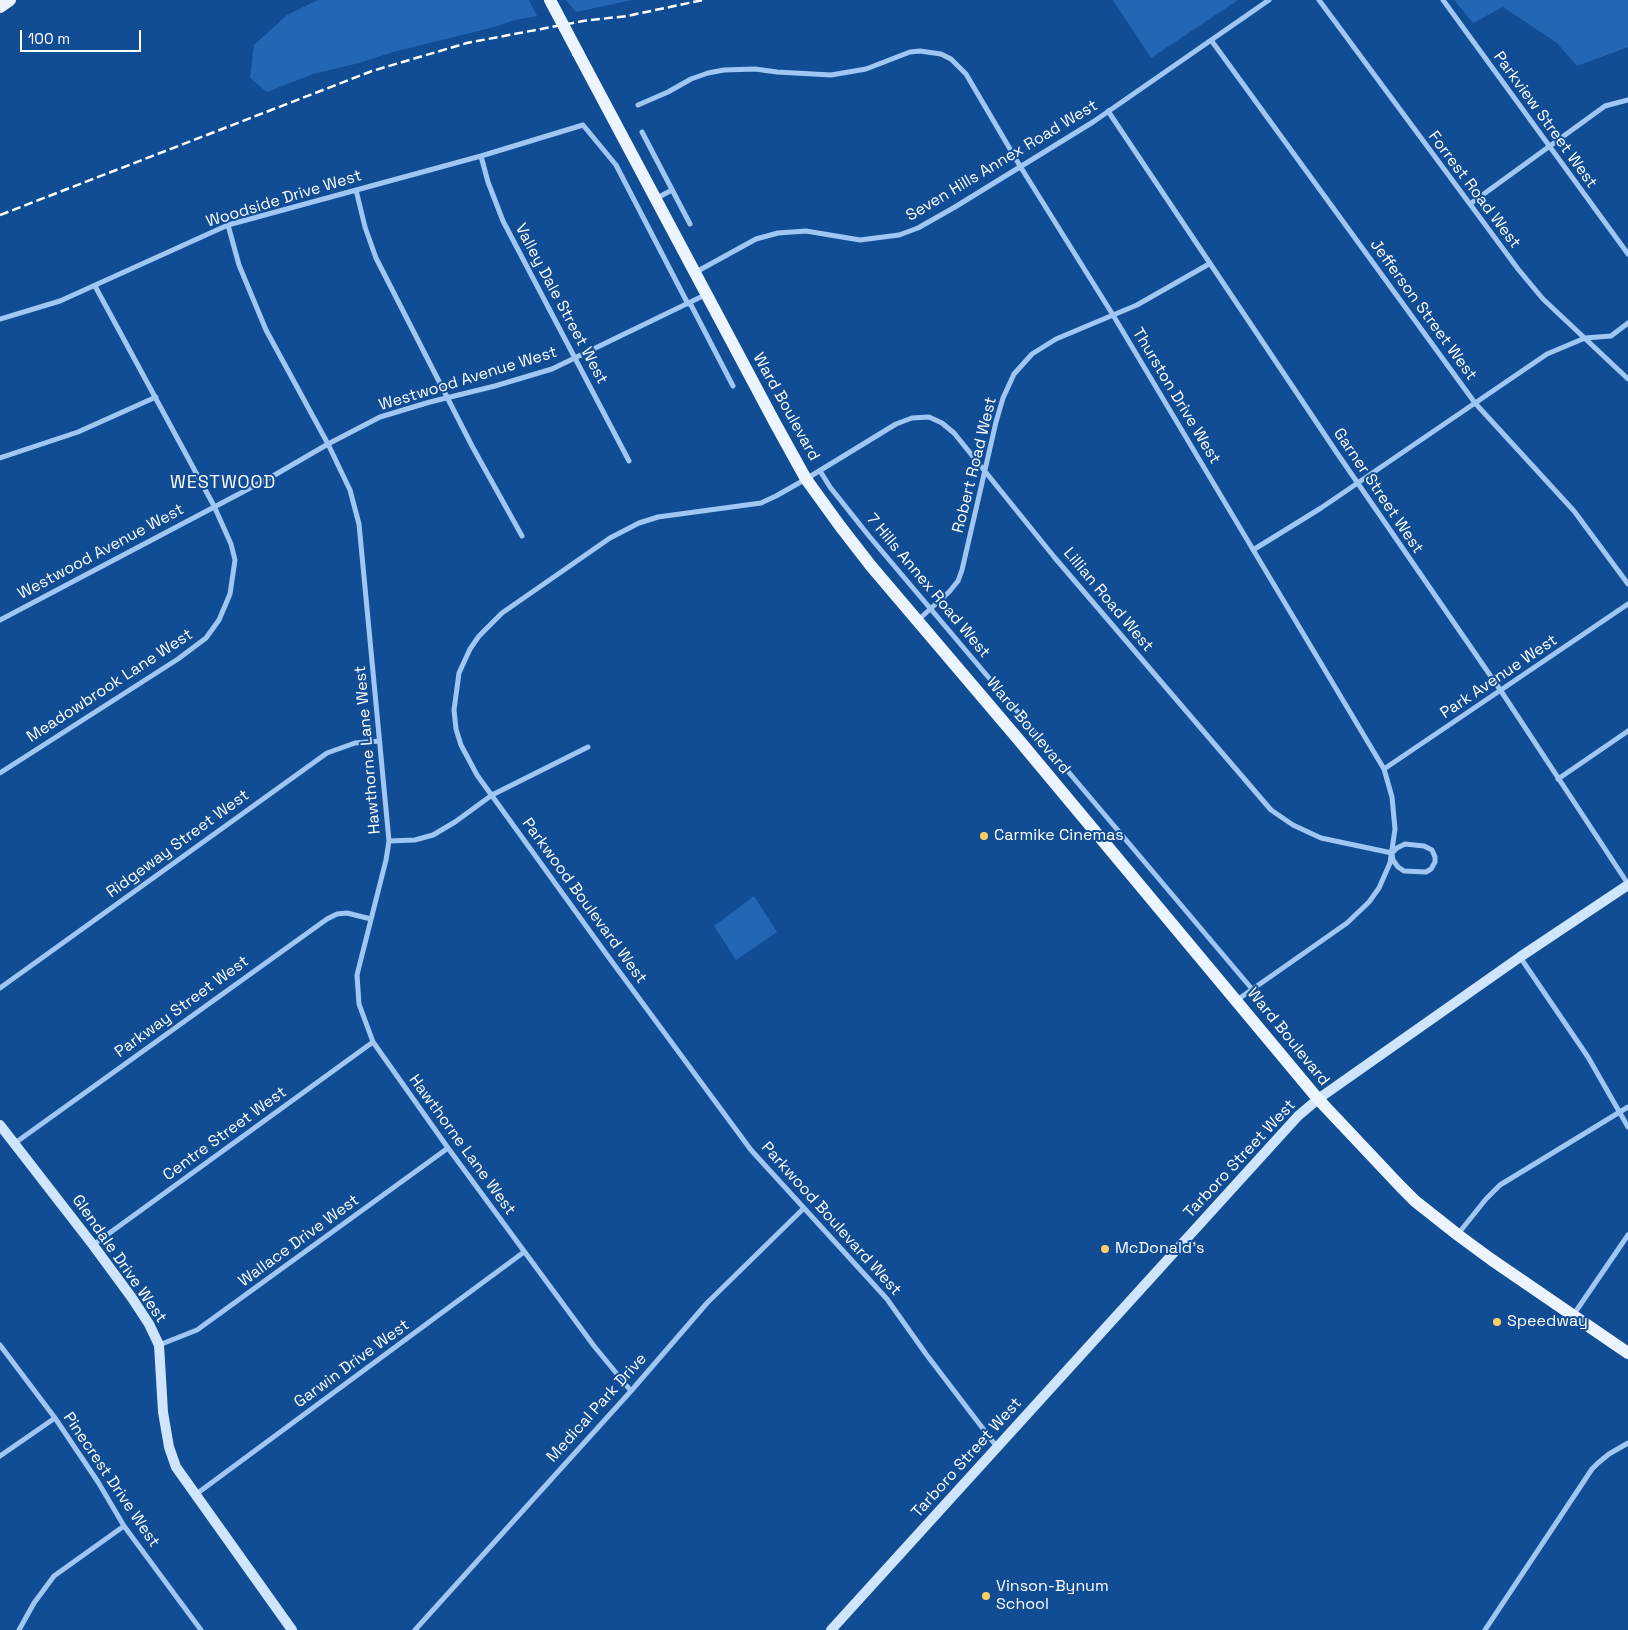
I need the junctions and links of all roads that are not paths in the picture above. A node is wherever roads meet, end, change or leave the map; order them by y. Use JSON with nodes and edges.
{"nodes":[{"id":1,"x":10,"y":0,"type":"edge"},
{"id":2,"x":550,"y":0,"type":"edge"},
{"id":3,"x":1269,"y":0,"type":"edge"},
{"id":4,"x":1319,"y":0,"type":"edge"},
{"id":5,"x":1443,"y":0,"type":"edge"},
{"id":6,"x":0,"y":7,"type":"edge"},
{"id":7,"x":1212,"y":40,"type":"junction"},
{"id":8,"x":1628,"y":100,"type":"edge"},
{"id":9,"x":638,"y":105,"type":"dead end"},
{"id":10,"x":1108,"y":112,"type":"junction"},
{"id":11,"x":642,"y":132,"type":"dead end"},
{"id":12,"x":1548,"y":146,"type":"junction"},
{"id":13,"x":480,"y":156,"type":"junction"},
{"id":14,"x":1020,"y":166,"type":"junction"},
{"id":15,"x":356,"y":190,"type":"junction"},
{"id":16,"x":672,"y":190,"type":"junction"},
{"id":17,"x":656,"y":198,"type":"junction"},
{"id":18,"x":1470,"y":204,"type":"junction"},
{"id":19,"x":690,"y":224,"type":"dead end"},
{"id":20,"x":228,"y":225,"type":"junction"},
{"id":21,"x":1628,"y":254,"type":"edge"},
{"id":22,"x":1209,"y":264,"type":"junction"},
{"id":23,"x":696,"y":272,"type":"junction"},
{"id":24,"x":95,"y":286,"type":"junction"},
{"id":25,"x":708,"y":294,"type":"junction"},
{"id":26,"x":689,"y":304,"type":"junction"},
{"id":27,"x":1113,"y":315,"type":"junction"},
{"id":28,"x":0,"y":319,"type":"edge"},
{"id":29,"x":1628,"y":323,"type":"edge"},
{"id":30,"x":1585,"y":338,"type":"junction"},
{"id":31,"x":575,"y":358,"type":"junction"},
{"id":32,"x":1628,"y":379,"type":"edge"},
{"id":33,"x":733,"y":386,"type":"dead end"},
{"id":34,"x":156,"y":397,"type":"junction"},
{"id":35,"x":448,"y":397,"type":"junction"},
{"id":36,"x":1475,"y":403,"type":"junction"},
{"id":37,"x":328,"y":444,"type":"junction"},
{"id":38,"x":0,"y":458,"type":"edge"},
{"id":39,"x":629,"y":460,"type":"dead end"},
{"id":40,"x":820,"y":471,"type":"junction"},
{"id":41,"x":985,"y":471,"type":"junction"},
{"id":42,"x":806,"y":479,"type":"junction"},
{"id":43,"x":1358,"y":483,"type":"junction"},
{"id":44,"x":214,"y":506,"type":"junction"},
{"id":45,"x":522,"y":536,"type":"dead end"},
{"id":46,"x":1253,"y":550,"type":"junction"},
{"id":47,"x":1628,"y":584,"type":"edge"},
{"id":48,"x":1628,"y":604,"type":"edge"},
{"id":49,"x":930,"y":609,"type":"junction"},
{"id":50,"x":0,"y":620,"type":"edge"},
{"id":51,"x":917,"y":621,"type":"junction"},
{"id":52,"x":1501,"y":691,"type":"junction"},
{"id":53,"x":1628,"y":731,"type":"edge"},
{"id":54,"x":379,"y":741,"type":"junction"},
{"id":55,"x":588,"y":746,"type":"dead end"},
{"id":56,"x":1384,"y":769,"type":"junction"},
{"id":57,"x":0,"y":773,"type":"edge"},
{"id":58,"x":1558,"y":779,"type":"junction"},
{"id":59,"x":492,"y":795,"type":"junction"},
{"id":60,"x":389,"y":841,"type":"junction"},
{"id":61,"x":1392,"y":853,"type":"junction"},
{"id":62,"x":1628,"y":884,"type":"edge"},
{"id":63,"x":371,"y":919,"type":"junction"},
{"id":64,"x":1520,"y":957,"type":"junction"},
{"id":65,"x":0,"y":988,"type":"edge"},
{"id":66,"x":1252,"y":989,"type":"junction"},
{"id":67,"x":1236,"y":1000,"type":"junction"},
{"id":68,"x":372,"y":1042,"type":"junction"},
{"id":69,"x":1318,"y":1099,"type":"junction"},
{"id":70,"x":1628,"y":1107,"type":"edge"},
{"id":71,"x":1619,"y":1112,"type":"junction"},
{"id":72,"x":1628,"y":1128,"type":"edge"},
{"id":73,"x":1,"y":1129,"type":"edge"},
{"id":74,"x":15,"y":1143,"type":"junction"},
{"id":75,"x":448,"y":1148,"type":"junction"},
{"id":76,"x":804,"y":1208,"type":"junction"},
{"id":77,"x":1458,"y":1235,"type":"junction"},
{"id":78,"x":1628,"y":1235,"type":"edge"},
{"id":79,"x":93,"y":1245,"type":"junction"},
{"id":80,"x":524,"y":1252,"type":"junction"},
{"id":81,"x":1574,"y":1315,"type":"junction"},
{"id":82,"x":0,"y":1345,"type":"edge"},
{"id":83,"x":159,"y":1345,"type":"junction"},
{"id":84,"x":1628,"y":1353,"type":"edge"},
{"id":85,"x":630,"y":1391,"type":"junction"},
{"id":86,"x":55,"y":1418,"type":"junction"},
{"id":87,"x":1628,"y":1443,"type":"edge"},
{"id":88,"x":997,"y":1447,"type":"junction"},
{"id":89,"x":0,"y":1456,"type":"edge"},
{"id":90,"x":195,"y":1495,"type":"junction"},
{"id":91,"x":124,"y":1526,"type":"junction"},
{"id":92,"x":19,"y":1630,"type":"edge"},
{"id":93,"x":201,"y":1630,"type":"edge"},
{"id":94,"x":292,"y":1630,"type":"edge"},
{"id":95,"x":415,"y":1630,"type":"edge"},
{"id":96,"x":831,"y":1630,"type":"edge"},
{"id":97,"x":1485,"y":1630,"type":"edge"}],
"edges":[{"from":1,"to":6,"type":"main road"},
{"from":2,"to":17,"type":"main road","name":"Ward Boulevard","bridge":true},
{"from":3,"to":7,"type":"street","name":"Seven Hills Annex Road West"},
{"from":4,"to":18,"type":"street","name":"Forrest Road West"},
{"from":5,"to":12,"type":"street","name":"Parkview Street West"},
{"from":7,"to":10,"type":"street","name":"Seven Hills Annex Road West"},
{"from":7,"to":36,"type":"street","name":"Jefferson Street West"},
{"from":8,"to":12,"type":"street"},
{"from":9,"to":14,"type":"street","name":"Thurston Drive West"},
{"from":10,"to":14,"type":"street","name":"Seven Hills Annex Road West"},
{"from":10,"to":22,"type":"street","name":"Garner Street West"},
{"from":11,"to":16,"type":"street"},
{"from":12,"to":18,"type":"street"},
{"from":12,"to":21,"type":"street","name":"Parkview Street West"},
{"from":13,"to":15,"type":"street","name":"Woodside Drive West"},
{"from":13,"to":26,"type":"street","name":"Woodside Drive West"},
{"from":13,"to":31,"type":"street","name":"Valley Dale Street West"},
{"from":14,"to":23,"type":"street","name":"Seven Hills Annex Road West"},
{"from":14,"to":27,"type":"street","name":"Thurston Drive West"},
{"from":15,"to":20,"type":"street","name":"Woodside Drive West"},
{"from":15,"to":35,"type":"street"},
{"from":16,"to":17,"type":"street"},
{"from":16,"to":19,"type":"street"},
{"from":17,"to":23,"type":"main road","name":"Ward Boulevard"},
{"from":18,"to":30,"type":"street","name":"Forrest Road West"},
{"from":20,"to":24,"type":"street","name":"Woodside Drive West"},
{"from":20,"to":37,"type":"street","name":"Hawthorne Lane West"},
{"from":22,"to":27,"type":"street","name":"Robert Road West"},
{"from":22,"to":43,"type":"street","name":"Garner Street West"},
{"from":23,"to":25,"type":"main road","name":"Ward Boulevard"},
{"from":24,"to":28,"type":"street","name":"Woodside Drive West"},
{"from":24,"to":34,"type":"street","name":"Meadowbrook Lane West"},
{"from":25,"to":26,"type":"street","name":"Westwood Avenue West"},
{"from":25,"to":42,"type":"main road","name":"Ward Boulevard"},
{"from":26,"to":31,"type":"street","name":"Westwood Avenue West"},
{"from":26,"to":33,"type":"street"},
{"from":27,"to":41,"type":"street","name":"Robert Road West"},
{"from":27,"to":46,"type":"street","name":"Thurston Drive West"},
{"from":29,"to":30,"type":"street"},
{"from":30,"to":32,"type":"street","name":"Forrest Road West"},
{"from":30,"to":36,"type":"street"},
{"from":31,"to":35,"type":"street","name":"Westwood Avenue West"},
{"from":31,"to":39,"type":"street","name":"Valley Dale Street West"},
{"from":34,"to":38,"type":"street"},
{"from":34,"to":44,"type":"street","name":"Meadowbrook Lane West"},
{"from":35,"to":37,"type":"street","name":"Westwood Avenue West"},
{"from":35,"to":45,"type":"street"},
{"from":36,"to":43,"type":"street"},
{"from":36,"to":47,"type":"street","name":"Jefferson Street West"},
{"from":37,"to":44,"type":"street","name":"Westwood Avenue West"},
{"from":37,"to":54,"type":"street","name":"Hawthorne Lane West"},
{"from":40,"to":41,"type":"street","name":"Lillian Road West"},
{"from":40,"to":42,"type":"street","name":"Lillian Road West"},
{"from":40,"to":49,"type":"street","name":"7 Hills Annex Road West"},
{"from":41,"to":49,"type":"street","name":"Robert Road West"},
{"from":41,"to":61,"type":"street","name":"Lillian Road West"},
{"from":42,"to":51,"type":"main road","name":"Ward Boulevard"},
{"from":42,"to":59,"type":"street","name":"Parkwood Boulevard West"},
{"from":43,"to":46,"type":"street"},
{"from":43,"to":52,"type":"street","name":"Garner Street West"},
{"from":44,"to":50,"type":"street","name":"Westwood Avenue West"},
{"from":44,"to":57,"type":"street","name":"Meadowbrook Lane West"},
{"from":46,"to":56,"type":"street","name":"Thurston Drive West"},
{"from":48,"to":52,"type":"street","name":"Park Avenue West"},
{"from":49,"to":51,"type":"street","name":"Robert Road West"},
{"from":49,"to":66,"type":"street","name":"7 Hills Annex Road West"},
{"from":51,"to":67,"type":"main road","name":"Ward Boulevard"},
{"from":52,"to":56,"type":"street","name":"Park Avenue West"},
{"from":52,"to":58,"type":"street","name":"Garner Street West"},
{"from":53,"to":58,"type":"street"},
{"from":54,"to":60,"type":"street","name":"Hawthorne Lane West"},
{"from":54,"to":65,"type":"street","name":"Ridgeway Street West"},
{"from":55,"to":59,"type":"street"},
{"from":56,"to":61,"type":"street","name":"Thurston Drive West"},
{"from":58,"to":62,"type":"street","name":"Garner Street West"},
{"from":59,"to":60,"type":"street"},
{"from":59,"to":76,"type":"street","name":"Parkwood Boulevard West"},
{"from":60,"to":63,"type":"street","name":"Hawthorne Lane West"},
{"from":61,"to":61,"type":"street"},
{"from":61,"to":66,"type":"street","name":"Thurston Drive West"},
{"from":62,"to":64,"type":"main road","name":"Tarboro Street West"},
{"from":63,"to":68,"type":"street","name":"Hawthorne Lane West"},
{"from":63,"to":74,"type":"street","name":"Parkway Street West"},
{"from":64,"to":69,"type":"main road","name":"Tarboro Street West"},
{"from":64,"to":71,"type":"street"},
{"from":66,"to":67,"type":"street","name":"Thurston Drive West"},
{"from":67,"to":69,"type":"main road","name":"Ward Boulevard"},
{"from":68,"to":75,"type":"street","name":"Hawthorne Lane West"},
{"from":68,"to":79,"type":"street","name":"Centre Street West"},
{"from":69,"to":77,"type":"main road","name":"Ward Boulevard"},
{"from":69,"to":88,"type":"main road","name":"Tarboro Street West"},
{"from":70,"to":71,"type":"street"},
{"from":71,"to":72,"type":"street"},
{"from":71,"to":77,"type":"street"},
{"from":73,"to":74,"type":"main road","name":"Glendale Drive West"},
{"from":74,"to":79,"type":"main road","name":"Glendale Drive West"},
{"from":75,"to":80,"type":"street","name":"Hawthorne Lane West"},
{"from":75,"to":83,"type":"street","name":"Wallace Drive West"},
{"from":76,"to":85,"type":"street","name":"Medical Park Drive"},
{"from":76,"to":88,"type":"street","name":"Parkwood Boulevard West"},
{"from":77,"to":81,"type":"main road","name":"Ward Boulevard"},
{"from":78,"to":81,"type":"street"},
{"from":79,"to":83,"type":"main road","name":"Glendale Drive West"},
{"from":80,"to":85,"type":"street","name":"Hawthorne Lane West"},
{"from":80,"to":90,"type":"street","name":"Garwin Drive West"},
{"from":81,"to":84,"type":"main road","name":"Ward Boulevard"},
{"from":82,"to":86,"type":"street","name":"Pinecrest Drive West"},
{"from":83,"to":90,"type":"main road","name":"Glendale Drive West"},
{"from":85,"to":95,"type":"street","name":"Medical Park Drive"},
{"from":86,"to":89,"type":"street"},
{"from":86,"to":91,"type":"street","name":"Pinecrest Drive West"},
{"from":87,"to":97,"type":"street"},
{"from":88,"to":96,"type":"main road","name":"Tarboro Street West"},
{"from":90,"to":94,"type":"main road","name":"Glendale Drive West"},
{"from":91,"to":92,"type":"street"},
{"from":91,"to":93,"type":"street","name":"Pinecrest Drive West"}]}
